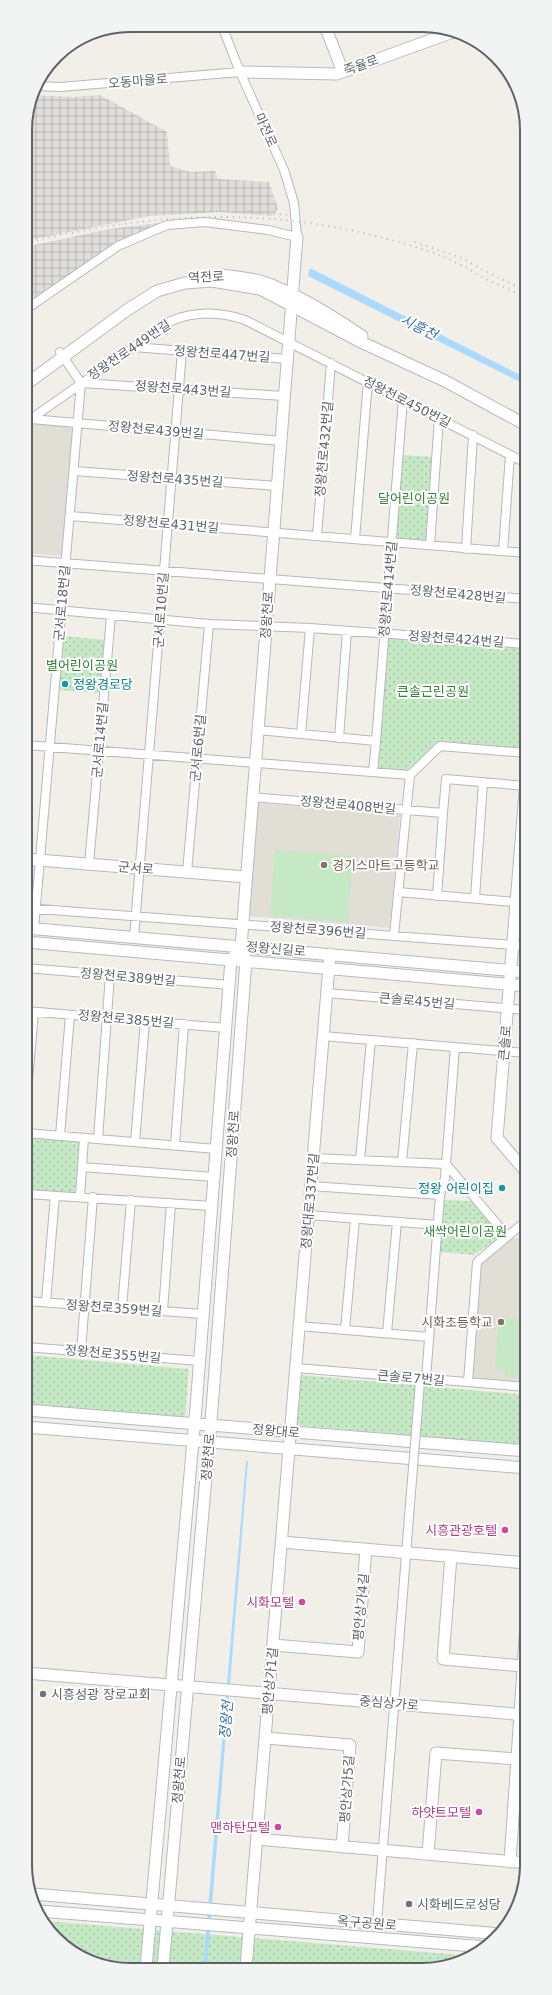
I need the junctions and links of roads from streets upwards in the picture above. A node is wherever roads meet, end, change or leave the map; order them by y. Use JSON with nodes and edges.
{"nodes":[{"id":1,"x":224,"y":32,"type":"edge"},
{"id":2,"x":327,"y":32,"type":"edge"},
{"id":3,"x":445,"y":35,"type":"edge"},
{"id":4,"x":240,"y":72,"type":"junction"},
{"id":5,"x":343,"y":72,"type":"junction"},
{"id":6,"x":42,"y":86,"type":"edge"},
{"id":7,"x":297,"y":237,"type":"junction"},
{"id":8,"x":292,"y":295,"type":"junction"},
{"id":9,"x":32,"y":305,"type":"edge"},
{"id":10,"x":288,"y":341,"type":"junction"},
{"id":11,"x":133,"y":347,"type":"junction"},
{"id":12,"x":182,"y":351,"type":"junction"},
{"id":13,"x":62,"y":355,"type":"junction"},
{"id":14,"x":287,"y":359,"type":"junction"},
{"id":15,"x":331,"y":362,"type":"junction"},
{"id":16,"x":32,"y":374,"type":"edge"},
{"id":17,"x":32,"y":379,"type":"edge"},
{"id":18,"x":368,"y":381,"type":"junction"},
{"id":19,"x":81,"y":383,"type":"junction"},
{"id":20,"x":179,"y":389,"type":"junction"},
{"id":21,"x":284,"y":396,"type":"junction"},
{"id":22,"x":403,"y":399,"type":"junction"},
{"id":23,"x":32,"y":418,"type":"edge"},
{"id":24,"x":439,"y":418,"type":"junction"},
{"id":25,"x":32,"y":421,"type":"edge"},
{"id":26,"x":520,"y":421,"type":"edge"},
{"id":27,"x":78,"y":424,"type":"junction"},
{"id":28,"x":175,"y":432,"type":"junction"},
{"id":29,"x":473,"y":435,"type":"junction"},
{"id":30,"x":280,"y":441,"type":"junction"},
{"id":31,"x":510,"y":454,"type":"junction"},
{"id":32,"x":520,"y":460,"type":"edge"},
{"id":33,"x":74,"y":471,"type":"junction"},
{"id":34,"x":171,"y":478,"type":"junction"},
{"id":35,"x":277,"y":486,"type":"junction"},
{"id":36,"x":70,"y":516,"type":"junction"},
{"id":37,"x":168,"y":524,"type":"junction"},
{"id":38,"x":273,"y":533,"type":"junction"},
{"id":39,"x":317,"y":536,"type":"junction"},
{"id":40,"x":355,"y":539,"type":"junction"},
{"id":41,"x":392,"y":542,"type":"junction"},
{"id":42,"x":430,"y":546,"type":"junction"},
{"id":43,"x":466,"y":548,"type":"junction"},
{"id":44,"x":503,"y":552,"type":"junction"},
{"id":45,"x":520,"y":553,"type":"edge"},
{"id":46,"x":32,"y":561,"type":"edge"},
{"id":47,"x":66,"y":563,"type":"junction"},
{"id":48,"x":164,"y":571,"type":"junction"},
{"id":49,"x":270,"y":579,"type":"junction"},
{"id":50,"x":388,"y":588,"type":"junction"},
{"id":51,"x":520,"y":599,"type":"edge"},
{"id":52,"x":32,"y":608,"type":"edge"},
{"id":53,"x":61,"y":611,"type":"junction"},
{"id":54,"x":111,"y":616,"type":"junction"},
{"id":55,"x":161,"y":620,"type":"junction"},
{"id":56,"x":209,"y":624,"type":"junction"},
{"id":57,"x":266,"y":628,"type":"junction"},
{"id":58,"x":310,"y":628,"type":"junction"},
{"id":59,"x":347,"y":631,"type":"junction"},
{"id":60,"x":384,"y":634,"type":"junction"},
{"id":61,"x":520,"y":644,"type":"edge"},
{"id":62,"x":258,"y":730,"type":"junction"},
{"id":63,"x":301,"y":734,"type":"junction"},
{"id":64,"x":338,"y":738,"type":"junction"},
{"id":65,"x":376,"y":741,"type":"junction"},
{"id":66,"x":32,"y":746,"type":"edge"},
{"id":67,"x":50,"y":747,"type":"junction"},
{"id":68,"x":98,"y":751,"type":"junction"},
{"id":69,"x":520,"y":753,"type":"edge"},
{"id":70,"x":149,"y":755,"type":"junction"},
{"id":71,"x":196,"y":758,"type":"junction"},
{"id":72,"x":255,"y":763,"type":"junction"},
{"id":73,"x":373,"y":772,"type":"junction"},
{"id":74,"x":410,"y":775,"type":"junction"},
{"id":75,"x":483,"y":782,"type":"junction"},
{"id":76,"x":520,"y":785,"type":"edge"},
{"id":77,"x":252,"y":797,"type":"junction"},
{"id":78,"x":406,"y":810,"type":"junction"},
{"id":79,"x":443,"y":813,"type":"junction"},
{"id":80,"x":32,"y":859,"type":"edge"},
{"id":81,"x":40,"y":860,"type":"junction"},
{"id":82,"x":89,"y":864,"type":"junction"},
{"id":83,"x":139,"y":868,"type":"junction"},
{"id":84,"x":187,"y":872,"type":"junction"},
{"id":85,"x":246,"y":877,"type":"junction"},
{"id":86,"x":398,"y":892,"type":"junction"},
{"id":87,"x":437,"y":896,"type":"junction"},
{"id":88,"x":474,"y":898,"type":"junction"},
{"id":89,"x":520,"y":902,"type":"edge"},
{"id":90,"x":520,"y":907,"type":"edge"},
{"id":91,"x":32,"y":909,"type":"edge"},
{"id":92,"x":37,"y":909,"type":"junction"},
{"id":93,"x":136,"y":917,"type":"junction"},
{"id":94,"x":32,"y":923,"type":"edge"},
{"id":95,"x":242,"y":926,"type":"junction"},
{"id":96,"x":32,"y":928,"type":"edge"},
{"id":97,"x":394,"y":935,"type":"junction"},
{"id":98,"x":134,"y":937,"type":"junction"},
{"id":99,"x":32,"y":943,"type":"edge"},
{"id":100,"x":512,"y":945,"type":"junction"},
{"id":101,"x":520,"y":946,"type":"edge"},
{"id":102,"x":241,"y":947,"type":"junction"},
{"id":103,"x":330,"y":954,"type":"junction"},
{"id":104,"x":231,"y":960,"type":"junction"},
{"id":105,"x":246,"y":961,"type":"junction"},
{"id":106,"x":32,"y":968,"type":"edge"},
{"id":107,"x":329,"y":968,"type":"junction"},
{"id":108,"x":511,"y":970,"type":"junction"},
{"id":109,"x":520,"y":971,"type":"edge"},
{"id":110,"x":110,"y":975,"type":"junction"},
{"id":111,"x":510,"y":984,"type":"junction"},
{"id":112,"x":230,"y":985,"type":"junction"},
{"id":113,"x":520,"y":985,"type":"edge"},
{"id":114,"x":327,"y":993,"type":"junction"},
{"id":115,"x":508,"y":1008,"type":"junction"},
{"id":116,"x":520,"y":1009,"type":"edge"},
{"id":117,"x":32,"y":1012,"type":"edge"},
{"id":118,"x":70,"y":1015,"type":"junction"},
{"id":119,"x":107,"y":1018,"type":"junction"},
{"id":120,"x":145,"y":1021,"type":"junction"},
{"id":121,"x":184,"y":1024,"type":"junction"},
{"id":122,"x":226,"y":1028,"type":"junction"},
{"id":123,"x":323,"y":1036,"type":"junction"},
{"id":124,"x":371,"y":1040,"type":"junction"},
{"id":125,"x":413,"y":1043,"type":"junction"},
{"id":126,"x":455,"y":1047,"type":"junction"},
{"id":127,"x":504,"y":1051,"type":"junction"},
{"id":128,"x":520,"y":1052,"type":"edge"},
{"id":129,"x":32,"y":1134,"type":"edge"},
{"id":130,"x":60,"y":1136,"type":"junction"},
{"id":131,"x":84,"y":1138,"type":"junction"},
{"id":132,"x":98,"y":1139,"type":"junction"},
{"id":133,"x":136,"y":1142,"type":"junction"},
{"id":134,"x":175,"y":1145,"type":"junction"},
{"id":135,"x":216,"y":1149,"type":"junction"},
{"id":136,"x":313,"y":1158,"type":"junction"},
{"id":137,"x":360,"y":1160,"type":"junction"},
{"id":138,"x":402,"y":1162,"type":"junction"},
{"id":139,"x":446,"y":1164,"type":"junction"},
{"id":140,"x":520,"y":1166,"type":"edge"},
{"id":141,"x":82,"y":1167,"type":"junction"},
{"id":142,"x":214,"y":1177,"type":"junction"},
{"id":143,"x":311,"y":1186,"type":"junction"},
{"id":144,"x":32,"y":1194,"type":"edge"},
{"id":145,"x":440,"y":1195,"type":"junction"},
{"id":146,"x":55,"y":1196,"type":"junction"},
{"id":147,"x":80,"y":1196,"type":"junction"},
{"id":148,"x":93,"y":1197,"type":"junction"},
{"id":149,"x":131,"y":1200,"type":"junction"},
{"id":150,"x":171,"y":1203,"type":"junction"},
{"id":151,"x":212,"y":1206,"type":"junction"},
{"id":152,"x":308,"y":1216,"type":"junction"},
{"id":153,"x":355,"y":1219,"type":"junction"},
{"id":154,"x":397,"y":1222,"type":"junction"},
{"id":155,"x":438,"y":1225,"type":"junction"},
{"id":156,"x":520,"y":1225,"type":"edge"},
{"id":157,"x":507,"y":1236,"type":"junction"},
{"id":158,"x":32,"y":1301,"type":"edge"},
{"id":159,"x":46,"y":1302,"type":"junction"},
{"id":160,"x":85,"y":1305,"type":"junction"},
{"id":161,"x":122,"y":1308,"type":"junction"},
{"id":162,"x":162,"y":1311,"type":"junction"},
{"id":163,"x":203,"y":1314,"type":"junction"},
{"id":164,"x":300,"y":1326,"type":"junction"},
{"id":165,"x":345,"y":1330,"type":"junction"},
{"id":166,"x":387,"y":1333,"type":"junction"},
{"id":167,"x":429,"y":1337,"type":"junction"},
{"id":168,"x":32,"y":1347,"type":"edge"},
{"id":169,"x":81,"y":1351,"type":"junction"},
{"id":170,"x":199,"y":1361,"type":"junction"},
{"id":171,"x":296,"y":1368,"type":"junction"},
{"id":172,"x":423,"y":1379,"type":"junction"},
{"id":173,"x":468,"y":1382,"type":"junction"},
{"id":174,"x":520,"y":1386,"type":"edge"},
{"id":175,"x":32,"y":1410,"type":"edge"},
{"id":176,"x":194,"y":1424,"type":"junction"},
{"id":177,"x":211,"y":1425,"type":"junction"},
{"id":178,"x":32,"y":1428,"type":"edge"},
{"id":179,"x":291,"y":1432,"type":"junction"},
{"id":180,"x":193,"y":1441,"type":"junction"},
{"id":181,"x":209,"y":1442,"type":"junction"},
{"id":182,"x":289,"y":1449,"type":"junction"},
{"id":183,"x":520,"y":1450,"type":"edge"},
{"id":184,"x":520,"y":1467,"type":"edge"},
{"id":185,"x":282,"y":1542,"type":"junction"},
{"id":186,"x":366,"y":1549,"type":"junction"},
{"id":187,"x":405,"y":1552,"type":"junction"},
{"id":188,"x":451,"y":1556,"type":"junction"},
{"id":189,"x":520,"y":1562,"type":"edge"},
{"id":190,"x":273,"y":1645,"type":"junction"},
{"id":191,"x":520,"y":1666,"type":"edge"},
{"id":192,"x":32,"y":1673,"type":"edge"},
{"id":193,"x":172,"y":1685,"type":"junction"},
{"id":194,"x":188,"y":1686,"type":"junction"},
{"id":195,"x":269,"y":1693,"type":"junction"},
{"id":196,"x":394,"y":1704,"type":"junction"},
{"id":197,"x":520,"y":1714,"type":"edge"},
{"id":198,"x":520,"y":1733,"type":"edge"},
{"id":199,"x":266,"y":1738,"type":"junction"},
{"id":200,"x":516,"y":1759,"type":"junction"},
{"id":201,"x":257,"y":1839,"type":"junction"},
{"id":202,"x":342,"y":1847,"type":"junction"},
{"id":203,"x":383,"y":1850,"type":"junction"},
{"id":204,"x":428,"y":1854,"type":"junction"},
{"id":205,"x":510,"y":1862,"type":"junction"},
{"id":206,"x":520,"y":1863,"type":"edge"},
{"id":207,"x":36,"y":1894,"type":"edge"},
{"id":208,"x":152,"y":1904,"type":"junction"},
{"id":209,"x":168,"y":1905,"type":"junction"},
{"id":210,"x":43,"y":1911,"type":"edge"},
{"id":211,"x":251,"y":1913,"type":"junction"},
{"id":212,"x":150,"y":1920,"type":"junction"},
{"id":213,"x":167,"y":1921,"type":"junction"},
{"id":214,"x":377,"y":1924,"type":"junction"},
{"id":215,"x":250,"y":1928,"type":"junction"},
{"id":216,"x":492,"y":1933,"type":"edge"},
{"id":217,"x":477,"y":1946,"type":"edge"},
{"id":218,"x":146,"y":1963,"type":"edge"},
{"id":219,"x":163,"y":1963,"type":"edge"},
{"id":220,"x":246,"y":1963,"type":"edge"}],
"edges":[{"from":1,"to":4,"type":"street","name":"마전로"},
{"from":2,"to":5,"type":"street"},
{"from":3,"to":5,"type":"street","name":"죽율로"},
{"from":4,"to":5,"type":"street","name":"죽율로"},
{"from":4,"to":6,"type":"street","name":"오동마을로"},
{"from":4,"to":7,"type":"street","name":"마전로"},
{"from":7,"to":8,"type":"street","name":"정왕천로"},
{"from":7,"to":9,"type":"street"},
{"from":8,"to":10,"type":"street","name":"정왕천로"},
{"from":8,"to":13,"type":"street","name":"역전로"},
{"from":8,"to":26,"type":"street","name":"역전로"},
{"from":10,"to":11,"type":"street","name":"정왕천로449번길"},
{"from":10,"to":14,"type":"street","name":"정왕천로"},
{"from":10,"to":15,"type":"street","name":"정왕천로450번길"},
{"from":11,"to":12,"type":"street","name":"정왕천로447번길"},
{"from":11,"to":19,"type":"street","name":"정왕천로449번길"},
{"from":12,"to":14,"type":"street","name":"정왕천로447번길"},
{"from":12,"to":20,"type":"street","name":"군서로10번길"},
{"from":13,"to":16,"type":"street","name":"역전로"},
{"from":13,"to":17,"type":"street","name":"역전로"},
{"from":13,"to":19,"type":"street"},
{"from":14,"to":21,"type":"street","name":"정왕천로"},
{"from":15,"to":18,"type":"street","name":"정왕천로450번길"},
{"from":15,"to":39,"type":"street","name":"정왕천로432번길"},
{"from":18,"to":22,"type":"street","name":"정왕천로450번길"},
{"from":18,"to":40,"type":"street"},
{"from":19,"to":20,"type":"street","name":"정왕천로443번길"},
{"from":19,"to":23,"type":"street","name":"정왕천로449번길"},
{"from":19,"to":27,"type":"street","name":"군서로18번길"},
{"from":20,"to":21,"type":"street","name":"정왕천로443번길"},
{"from":20,"to":28,"type":"street","name":"군서로10번길"},
{"from":21,"to":30,"type":"street","name":"정왕천로"},
{"from":22,"to":24,"type":"street","name":"정왕천로450번길"},
{"from":22,"to":41,"type":"street","name":"정왕천로414번길"},
{"from":24,"to":29,"type":"street","name":"정왕천로450번길"},
{"from":24,"to":42,"type":"street"},
{"from":25,"to":27,"type":"street","name":"정왕천로439번길"},
{"from":27,"to":28,"type":"street","name":"정왕천로439번길"},
{"from":27,"to":33,"type":"street","name":"군서로18번길"},
{"from":28,"to":30,"type":"street","name":"정왕천로439번길"},
{"from":28,"to":34,"type":"street","name":"군서로10번길"},
{"from":29,"to":31,"type":"street","name":"정왕천로450번길"},
{"from":29,"to":43,"type":"street"},
{"from":30,"to":35,"type":"street","name":"정왕천로"},
{"from":31,"to":32,"type":"street","name":"정왕천로450번길"},
{"from":31,"to":44,"type":"street"},
{"from":33,"to":34,"type":"street","name":"정왕천로435번길"},
{"from":33,"to":36,"type":"street","name":"군서로18번길"},
{"from":34,"to":35,"type":"street","name":"정왕천로435번길"},
{"from":34,"to":37,"type":"street","name":"군서로10번길"},
{"from":35,"to":38,"type":"street","name":"정왕천로"},
{"from":36,"to":37,"type":"street","name":"정왕천로431번길"},
{"from":36,"to":47,"type":"street","name":"군서로18번길"},
{"from":37,"to":38,"type":"street","name":"정왕천로431번길"},
{"from":37,"to":48,"type":"street","name":"군서로10번길"},
{"from":38,"to":39,"type":"street"},
{"from":38,"to":49,"type":"street","name":"정왕천로"},
{"from":39,"to":40,"type":"street"},
{"from":40,"to":41,"type":"street"},
{"from":41,"to":42,"type":"street"},
{"from":41,"to":50,"type":"street","name":"정왕천로414번길"},
{"from":42,"to":43,"type":"street"},
{"from":43,"to":44,"type":"street"},
{"from":44,"to":45,"type":"street"},
{"from":46,"to":47,"type":"street","name":"정왕천로428번길"},
{"from":47,"to":48,"type":"street","name":"정왕천로428번길"},
{"from":47,"to":53,"type":"street","name":"군서로18번길"},
{"from":48,"to":49,"type":"street","name":"정왕천로428번길"},
{"from":48,"to":55,"type":"street","name":"군서로10번길"},
{"from":49,"to":50,"type":"street","name":"정왕천로428번길"},
{"from":49,"to":57,"type":"street","name":"정왕천로"},
{"from":50,"to":51,"type":"street","name":"정왕천로428번길"},
{"from":50,"to":60,"type":"street","name":"정왕천로414번길"},
{"from":52,"to":53,"type":"street","name":"정왕천로424번길"},
{"from":53,"to":54,"type":"street","name":"정왕천로424번길"},
{"from":53,"to":67,"type":"street","name":"군서로18번길"},
{"from":54,"to":55,"type":"street","name":"정왕천로424번길"},
{"from":54,"to":68,"type":"street","name":"군서로14번길"},
{"from":55,"to":56,"type":"street","name":"정왕천로424번길"},
{"from":55,"to":70,"type":"street","name":"군서로10번길"},
{"from":56,"to":57,"type":"street","name":"정왕천로424번길"},
{"from":56,"to":71,"type":"street","name":"군서로6번길"},
{"from":57,"to":58,"type":"street","name":"정왕천로424번길"},
{"from":57,"to":62,"type":"street","name":"정왕천로"},
{"from":58,"to":59,"type":"street","name":"정왕천로424번길"},
{"from":58,"to":63,"type":"street"},
{"from":59,"to":60,"type":"street","name":"정왕천로424번길"},
{"from":59,"to":64,"type":"street"},
{"from":60,"to":61,"type":"street","name":"정왕천로424번길"},
{"from":60,"to":65,"type":"street","name":"정왕천로414번길"},
{"from":62,"to":63,"type":"street"},
{"from":62,"to":72,"type":"street","name":"정왕천로"},
{"from":63,"to":64,"type":"street"},
{"from":64,"to":65,"type":"street"},
{"from":65,"to":73,"type":"street","name":"정왕천로414번길"},
{"from":66,"to":67,"type":"street"},
{"from":67,"to":68,"type":"street"},
{"from":67,"to":81,"type":"street","name":"군서로18번길"},
{"from":68,"to":70,"type":"street"},
{"from":68,"to":82,"type":"street","name":"군서로14번길"},
{"from":69,"to":74,"type":"street"},
{"from":70,"to":71,"type":"street"},
{"from":70,"to":83,"type":"street","name":"군서로10번길"},
{"from":71,"to":72,"type":"street"},
{"from":71,"to":84,"type":"street","name":"군서로6번길"},
{"from":72,"to":73,"type":"street"},
{"from":72,"to":77,"type":"street","name":"정왕천로"},
{"from":73,"to":74,"type":"street"},
{"from":74,"to":78,"type":"street"},
{"from":75,"to":76,"type":"street"},
{"from":75,"to":79,"type":"street"},
{"from":75,"to":88,"type":"street"},
{"from":77,"to":78,"type":"street","name":"정왕천로408번길"},
{"from":77,"to":85,"type":"street","name":"정왕천로"},
{"from":78,"to":79,"type":"street","name":"정왕천로408번길"},
{"from":78,"to":86,"type":"street"},
{"from":79,"to":87,"type":"street"},
{"from":80,"to":81,"type":"street","name":"군서로"},
{"from":81,"to":82,"type":"street","name":"군서로"},
{"from":81,"to":92,"type":"street","name":"군서로18번길"},
{"from":82,"to":83,"type":"street","name":"군서로"},
{"from":83,"to":84,"type":"street","name":"군서로"},
{"from":83,"to":93,"type":"street","name":"군서로10번길"},
{"from":84,"to":85,"type":"street","name":"군서로"},
{"from":85,"to":95,"type":"street","name":"정왕천로"},
{"from":86,"to":87,"type":"street"},
{"from":86,"to":97,"type":"street"},
{"from":87,"to":88,"type":"street"},
{"from":88,"to":89,"type":"street"},
{"from":90,"to":100,"type":"street","name":"큰솔로"},
{"from":91,"to":92,"type":"street","name":"정왕천로396번길"},
{"from":92,"to":93,"type":"street","name":"정왕천로396번길"},
{"from":92,"to":94,"type":"street","name":"군서로18번길"},
{"from":93,"to":95,"type":"street","name":"정왕천로396번길"},
{"from":93,"to":98,"type":"street","name":"군서로10번길"},
{"from":95,"to":97,"type":"street","name":"정왕천로396번길"},
{"from":95,"to":102,"type":"street","name":"정왕천로"},
{"from":96,"to":98,"type":"street","name":"정왕신길로"},
{"from":97,"to":100,"type":"street","name":"정왕천로396번길"},
{"from":98,"to":102,"type":"street","name":"정왕신길로"},
{"from":99,"to":104,"type":"street","name":"정왕신길로"},
{"from":100,"to":101,"type":"street","name":"정왕천로396번길"},
{"from":100,"to":108,"type":"street","name":"큰솔로"},
{"from":102,"to":103,"type":"street","name":"정왕신길로"},
{"from":102,"to":104,"type":"street"},
{"from":102,"to":105,"type":"street","name":"정왕천로"},
{"from":103,"to":107,"type":"street","name":"정왕대로337번길"},
{"from":103,"to":108,"type":"street","name":"정왕신길로"},
{"from":104,"to":105,"type":"street","name":"정왕신길로"},
{"from":104,"to":112,"type":"street","name":"정왕천로"},
{"from":105,"to":107,"type":"street","name":"정왕신길로"},
{"from":105,"to":177,"type":"street","name":"정왕천로"},
{"from":106,"to":110,"type":"street","name":"정왕천로389번길"},
{"from":107,"to":111,"type":"street","name":"정왕신길로"},
{"from":107,"to":114,"type":"street","name":"정왕대로337번길"},
{"from":108,"to":109,"type":"street","name":"정왕신길로"},
{"from":108,"to":111,"type":"street","name":"큰솔로"},
{"from":110,"to":112,"type":"street","name":"정왕천로389번길"},
{"from":110,"to":119,"type":"street"},
{"from":111,"to":113,"type":"street","name":"정왕신길로"},
{"from":111,"to":115,"type":"street","name":"큰솔로"},
{"from":112,"to":122,"type":"street","name":"정왕천로"},
{"from":114,"to":115,"type":"street","name":"큰솔로45번길"},
{"from":114,"to":123,"type":"street","name":"정왕대로337번길"},
{"from":115,"to":116,"type":"street","name":"큰솔로45번길"},
{"from":115,"to":127,"type":"street","name":"큰솔로"},
{"from":117,"to":118,"type":"street","name":"정왕천로385번길"},
{"from":118,"to":119,"type":"street","name":"정왕천로385번길"},
{"from":118,"to":130,"type":"street"},
{"from":119,"to":120,"type":"street","name":"정왕천로385번길"},
{"from":119,"to":132,"type":"street"},
{"from":120,"to":121,"type":"street","name":"정왕천로385번길"},
{"from":120,"to":133,"type":"street"},
{"from":121,"to":122,"type":"street","name":"정왕천로385번길"},
{"from":121,"to":134,"type":"street"},
{"from":122,"to":135,"type":"street","name":"정왕천로"},
{"from":123,"to":124,"type":"street"},
{"from":123,"to":136,"type":"street","name":"정왕대로337번길"},
{"from":124,"to":125,"type":"street"},
{"from":124,"to":137,"type":"street"},
{"from":125,"to":126,"type":"street"},
{"from":125,"to":138,"type":"street"},
{"from":126,"to":127,"type":"street"},
{"from":126,"to":139,"type":"street"},
{"from":127,"to":128,"type":"street"},
{"from":127,"to":140,"type":"street","name":"큰솔로"},
{"from":129,"to":130,"type":"street"},
{"from":130,"to":131,"type":"street"},
{"from":131,"to":132,"type":"street"},
{"from":131,"to":141,"type":"street"},
{"from":132,"to":133,"type":"street"},
{"from":133,"to":134,"type":"street"},
{"from":134,"to":135,"type":"street"},
{"from":135,"to":142,"type":"street","name":"정왕천로"},
{"from":136,"to":137,"type":"street"},
{"from":136,"to":143,"type":"street","name":"정왕대로337번길"},
{"from":137,"to":138,"type":"street"},
{"from":138,"to":139,"type":"street"},
{"from":139,"to":145,"type":"street"},
{"from":139,"to":157,"type":"street"},
{"from":141,"to":142,"type":"street"},
{"from":141,"to":147,"type":"street"},
{"from":142,"to":151,"type":"street","name":"정왕천로"},
{"from":143,"to":145,"type":"street"},
{"from":143,"to":152,"type":"street","name":"정왕대로337번길"},
{"from":144,"to":146,"type":"street"},
{"from":145,"to":155,"type":"street"},
{"from":146,"to":147,"type":"street"},
{"from":146,"to":159,"type":"street"},
{"from":147,"to":148,"type":"street"},
{"from":148,"to":149,"type":"street"},
{"from":148,"to":160,"type":"street"},
{"from":149,"to":150,"type":"street"},
{"from":149,"to":161,"type":"street"},
{"from":150,"to":151,"type":"street"},
{"from":150,"to":162,"type":"street"},
{"from":151,"to":163,"type":"street","name":"정왕천로"},
{"from":152,"to":153,"type":"street"},
{"from":152,"to":164,"type":"street","name":"정왕대로337번길"},
{"from":153,"to":154,"type":"street"},
{"from":153,"to":165,"type":"street"},
{"from":154,"to":155,"type":"street"},
{"from":154,"to":166,"type":"street"},
{"from":155,"to":167,"type":"street"},
{"from":156,"to":157,"type":"street"},
{"from":157,"to":173,"type":"street"},
{"from":158,"to":159,"type":"street","name":"정왕천로359번길"},
{"from":159,"to":160,"type":"street","name":"정왕천로359번길"},
{"from":160,"to":161,"type":"street","name":"정왕천로359번길"},
{"from":160,"to":169,"type":"street"},
{"from":161,"to":162,"type":"street","name":"정왕천로359번길"},
{"from":162,"to":163,"type":"street","name":"정왕천로359번길"},
{"from":163,"to":170,"type":"street","name":"정왕천로"},
{"from":164,"to":165,"type":"street"},
{"from":164,"to":171,"type":"street","name":"정왕대로337번길"},
{"from":165,"to":166,"type":"street"},
{"from":166,"to":167,"type":"street"},
{"from":167,"to":172,"type":"street"},
{"from":168,"to":169,"type":"street","name":"정왕천로355번길"},
{"from":169,"to":170,"type":"street","name":"정왕천로355번길"},
{"from":170,"to":176,"type":"street","name":"정왕천로"},
{"from":171,"to":172,"type":"street","name":"큰솔로7번길"},
{"from":171,"to":179,"type":"street","name":"정왕대로337번길"},
{"from":172,"to":173,"type":"street","name":"큰솔로7번길"},
{"from":172,"to":187,"type":"street","bridge":true},
{"from":173,"to":174,"type":"street","name":"큰솔로7번길"},
{"from":175,"to":176,"type":"street","name":"정왕대로"},
{"from":176,"to":177,"type":"street","name":"정왕대로"},
{"from":176,"to":180,"type":"street","name":"정왕천로"},
{"from":177,"to":179,"type":"street","name":"정왕대로"},
{"from":177,"to":181,"type":"street","name":"정왕천로"},
{"from":178,"to":180,"type":"street","name":"정왕대로"},
{"from":179,"to":182,"type":"street","name":"정왕대로337번길"},
{"from":179,"to":183,"type":"street","name":"정왕대로"},
{"from":180,"to":181,"type":"street","name":"정왕대로"},
{"from":180,"to":193,"type":"street","name":"정왕천로"},
{"from":181,"to":182,"type":"street","name":"정왕대로"},
{"from":181,"to":194,"type":"street","name":"정왕천로"},
{"from":182,"to":184,"type":"street","name":"정왕대로"},
{"from":182,"to":185,"type":"street","name":"평안상가1길"},
{"from":185,"to":186,"type":"street"},
{"from":185,"to":190,"type":"street","name":"평안상가1길"},
{"from":186,"to":187,"type":"street"},
{"from":186,"to":190,"type":"street","name":"평안상가4길"},
{"from":187,"to":188,"type":"street"},
{"from":187,"to":196,"type":"street"},
{"from":188,"to":189,"type":"street"},
{"from":188,"to":191,"type":"street"},
{"from":190,"to":195,"type":"street","name":"평안상가1길"},
{"from":192,"to":193,"type":"street"},
{"from":193,"to":194,"type":"street"},
{"from":193,"to":208,"type":"street","name":"정왕천로"},
{"from":194,"to":195,"type":"street","name":"중심상가로"},
{"from":194,"to":209,"type":"street","name":"정왕천로"},
{"from":195,"to":196,"type":"street","name":"중심상가로"},
{"from":195,"to":199,"type":"street","name":"평안상가1길"},
{"from":196,"to":197,"type":"street","name":"중심상가로"},
{"from":196,"to":203,"type":"street"},
{"from":198,"to":200,"type":"street"},
{"from":199,"to":201,"type":"street","name":"평안상가1길"},
{"from":199,"to":202,"type":"street","name":"평안상가5길"},
{"from":200,"to":204,"type":"street"},
{"from":200,"to":205,"type":"street"},
{"from":201,"to":202,"type":"street"},
{"from":201,"to":211,"type":"street","name":"평안상가1길"},
{"from":202,"to":203,"type":"street"},
{"from":203,"to":204,"type":"street"},
{"from":203,"to":214,"type":"street"},
{"from":204,"to":205,"type":"street"},
{"from":205,"to":206,"type":"street"},
{"from":207,"to":208,"type":"street"},
{"from":208,"to":209,"type":"street"},
{"from":208,"to":212,"type":"street","name":"정왕천로"},
{"from":209,"to":211,"type":"street","name":"옥구공원로"},
{"from":209,"to":213,"type":"street","name":"정왕천로"},
{"from":210,"to":212,"type":"street"},
{"from":211,"to":214,"type":"street","name":"옥구공원로"},
{"from":211,"to":215,"type":"street","name":"평안상가1길"},
{"from":212,"to":213,"type":"street"},
{"from":212,"to":218,"type":"street","name":"정왕천로"},
{"from":213,"to":215,"type":"street","name":"옥구공원로"},
{"from":213,"to":219,"type":"street","name":"정왕천로"},
{"from":214,"to":216,"type":"street","name":"옥구공원로"},
{"from":215,"to":217,"type":"street","name":"옥구공원로"},
{"from":215,"to":220,"type":"street","name":"평안상가1길"}]}
